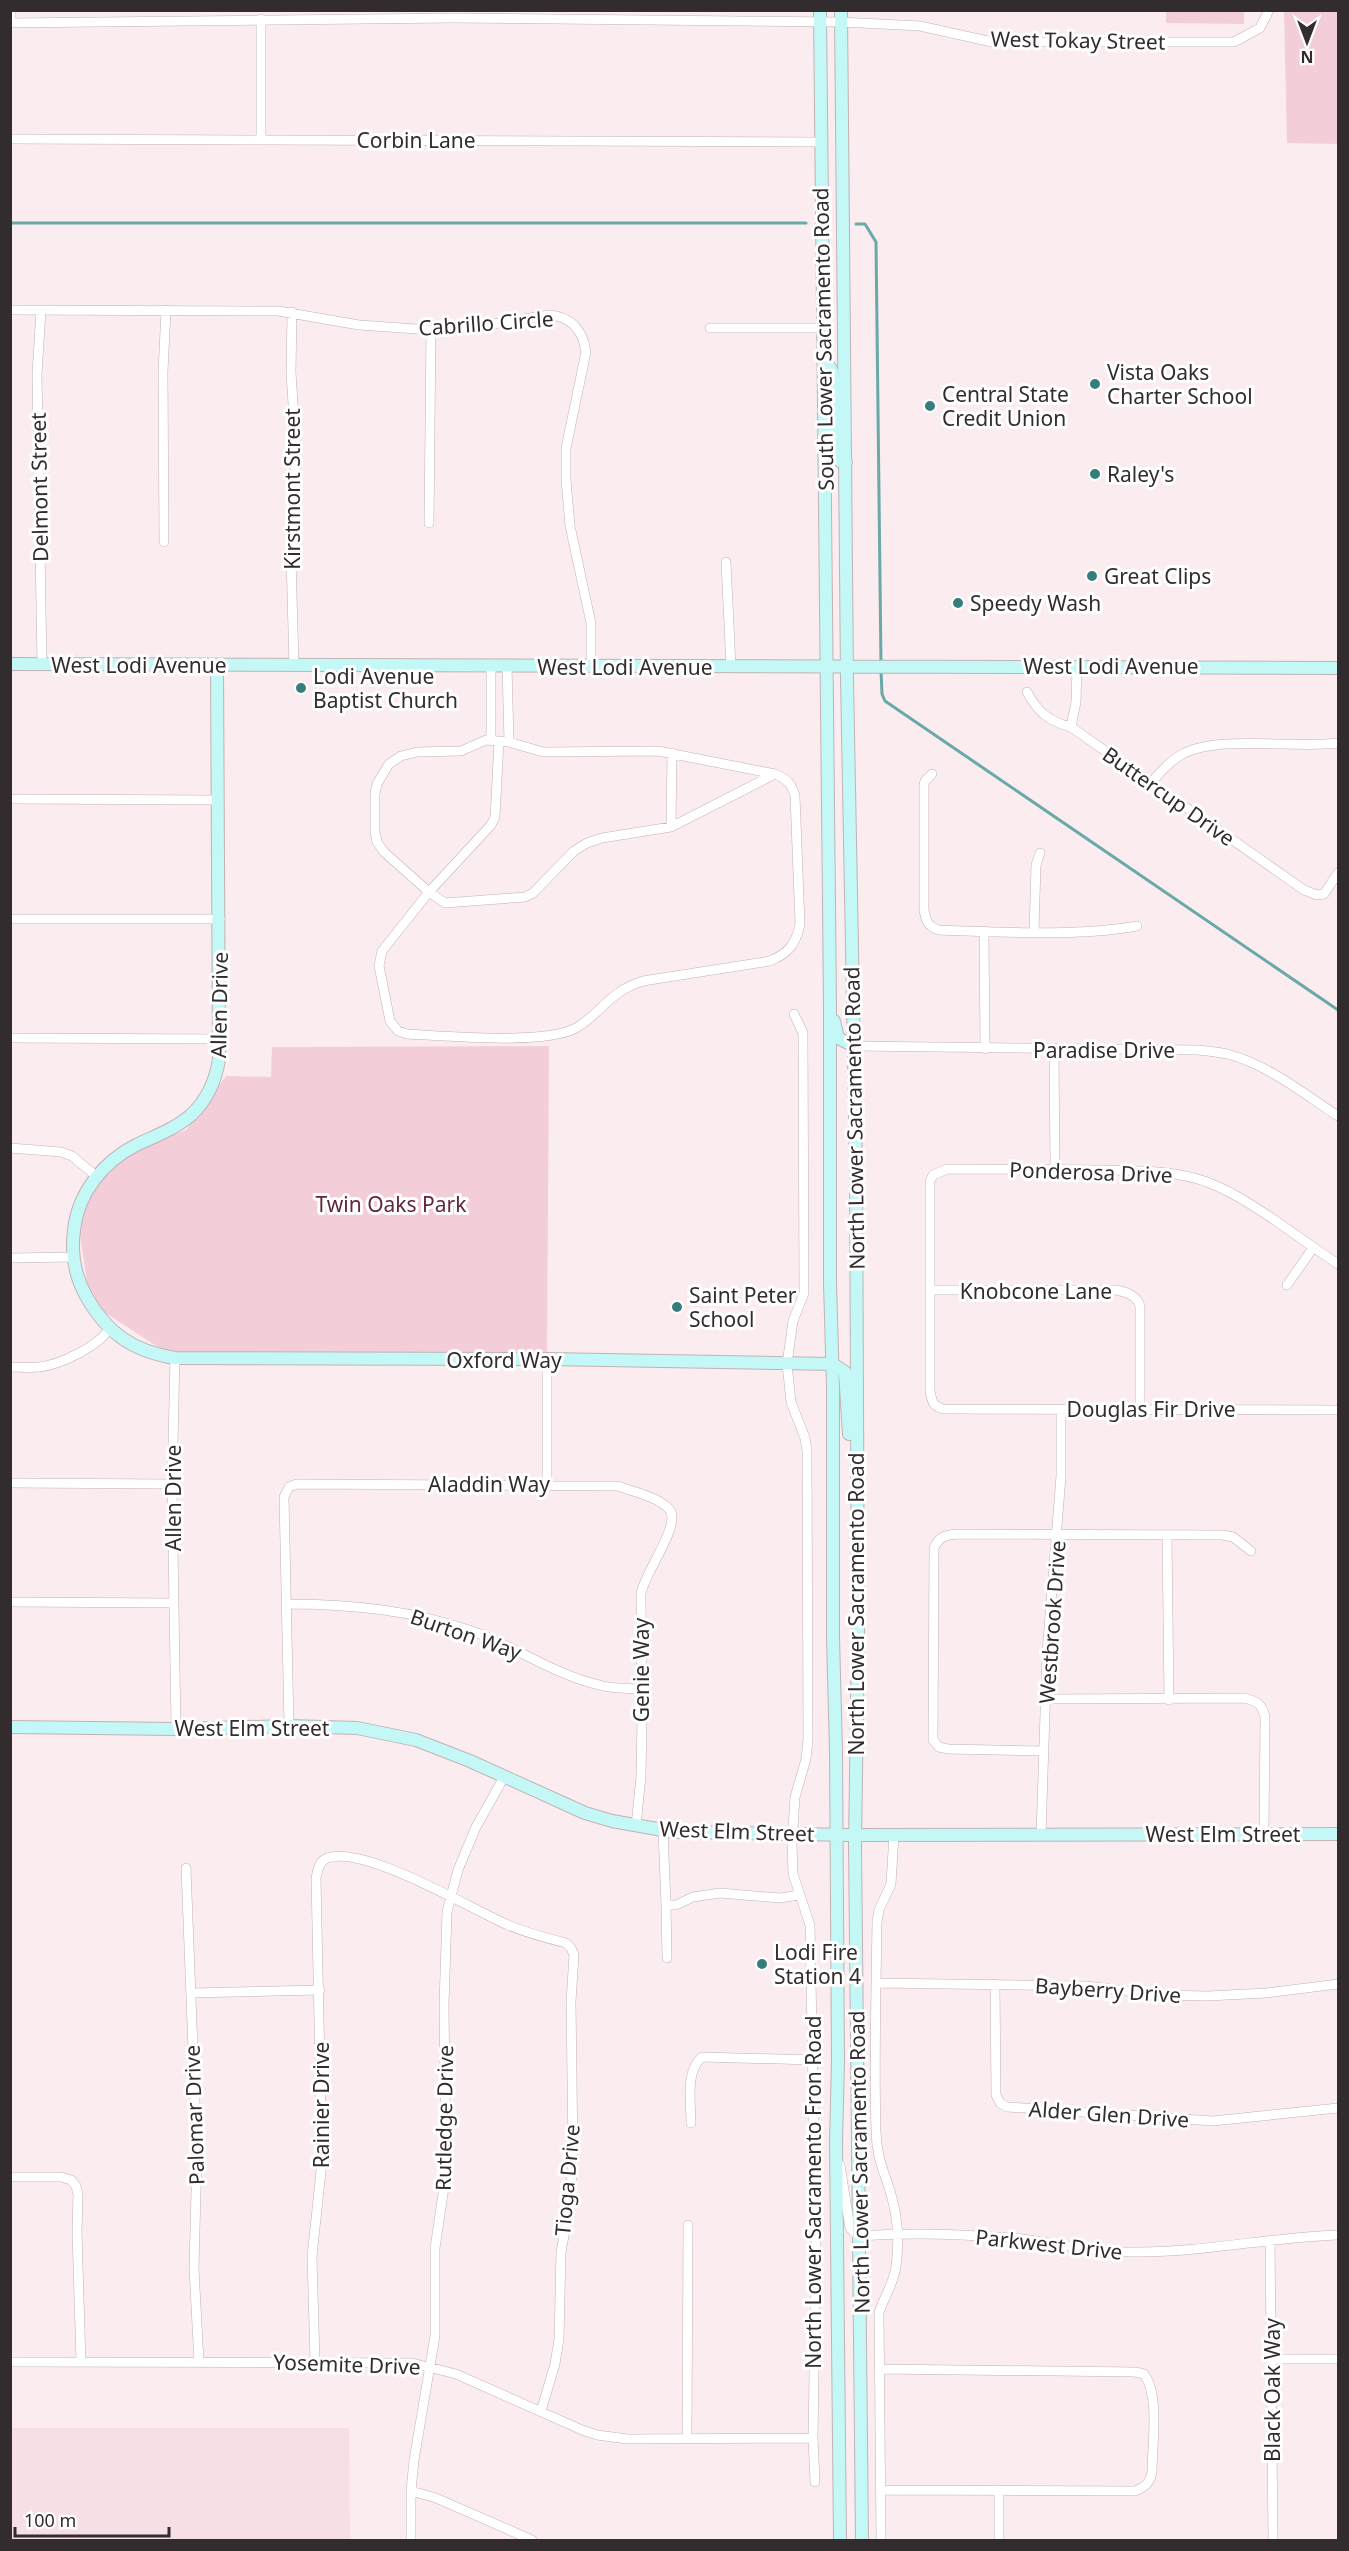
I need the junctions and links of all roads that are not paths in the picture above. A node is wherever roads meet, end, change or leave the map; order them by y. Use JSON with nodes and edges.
{"nodes":[{"id":1,"x":11,"y":10,"type":"edge"},
{"id":2,"x":175,"y":10,"type":"edge"},
{"id":3,"x":1269,"y":10,"type":"edge"},
{"id":4,"x":281,"y":15,"type":"edge"},
{"id":5,"x":821,"y":16,"type":"edge"},
{"id":6,"x":841,"y":16,"type":"edge"},
{"id":7,"x":261,"y":19,"type":"junction"},
{"id":8,"x":176,"y":22,"type":"junction"},
{"id":9,"x":11,"y":23,"type":"edge"},
{"id":10,"x":10,"y":139,"type":"edge"},
{"id":11,"x":261,"y":139,"type":"junction"},
{"id":12,"x":821,"y":142,"type":"junction"},
{"id":13,"x":10,"y":310,"type":"edge"},
{"id":14,"x":41,"y":310,"type":"junction"},
{"id":15,"x":166,"y":310,"type":"junction"},
{"id":16,"x":292,"y":312,"type":"junction"},
{"id":17,"x":710,"y":328,"type":"dead end"},
{"id":18,"x":823,"y":328,"type":"junction"},
{"id":19,"x":431,"y":330,"type":"junction"},
{"id":20,"x":823,"y":357,"type":"junction"},
{"id":21,"x":846,"y":462,"type":"junction"},
{"id":22,"x":429,"y":523,"type":"dead end"},
{"id":23,"x":164,"y":542,"type":"dead end"},
{"id":24,"x":726,"y":562,"type":"dead end"},
{"id":25,"x":10,"y":664,"type":"edge"},
{"id":26,"x":42,"y":664,"type":"junction"},
{"id":27,"x":217,"y":666,"type":"junction"},
{"id":28,"x":294,"y":666,"type":"junction"},
{"id":29,"x":491,"y":666,"type":"junction"},
{"id":30,"x":507,"y":666,"type":"junction"},
{"id":31,"x":1077,"y":666,"type":"junction"},
{"id":32,"x":591,"y":667,"type":"junction"},
{"id":33,"x":731,"y":667,"type":"junction"},
{"id":34,"x":826,"y":667,"type":"junction"},
{"id":35,"x":847,"y":667,"type":"junction"},
{"id":36,"x":1338,"y":668,"type":"edge"},
{"id":37,"x":1027,"y":692,"type":"dead end"},
{"id":38,"x":1071,"y":727,"type":"junction"},
{"id":39,"x":500,"y":742,"type":"junction"},
{"id":40,"x":1338,"y":743,"type":"edge"},
{"id":41,"x":672,"y":753,"type":"junction"},
{"id":42,"x":775,"y":774,"type":"junction"},
{"id":43,"x":932,"y":774,"type":"dead end"},
{"id":44,"x":1151,"y":783,"type":"junction"},
{"id":45,"x":10,"y":799,"type":"edge"},
{"id":46,"x":219,"y":800,"type":"junction"},
{"id":47,"x":672,"y":827,"type":"junction"},
{"id":48,"x":1040,"y":852,"type":"dead end"},
{"id":49,"x":1338,"y":873,"type":"edge"},
{"id":50,"x":429,"y":892,"type":"junction"},
{"id":51,"x":10,"y":919,"type":"edge"},
{"id":52,"x":220,"y":919,"type":"junction"},
{"id":53,"x":1137,"y":926,"type":"dead end"},
{"id":54,"x":984,"y":931,"type":"junction"},
{"id":55,"x":1034,"y":931,"type":"junction"},
{"id":56,"x":830,"y":1005,"type":"junction"},
{"id":57,"x":795,"y":1014,"type":"dead end"},
{"id":58,"x":10,"y":1038,"type":"edge"},
{"id":59,"x":221,"y":1039,"type":"junction"},
{"id":60,"x":854,"y":1046,"type":"junction"},
{"id":61,"x":985,"y":1049,"type":"junction"},
{"id":62,"x":1054,"y":1050,"type":"junction"},
{"id":63,"x":1338,"y":1116,"type":"edge"},
{"id":64,"x":10,"y":1148,"type":"edge"},
{"id":65,"x":1055,"y":1169,"type":"junction"},
{"id":66,"x":96,"y":1176,"type":"junction"},
{"id":67,"x":1313,"y":1248,"type":"junction"},
{"id":68,"x":74,"y":1257,"type":"junction"},
{"id":69,"x":10,"y":1258,"type":"edge"},
{"id":70,"x":1338,"y":1264,"type":"edge"},
{"id":71,"x":1287,"y":1285,"type":"dead end"},
{"id":72,"x":930,"y":1290,"type":"junction"},
{"id":73,"x":109,"y":1329,"type":"junction"},
{"id":74,"x":175,"y":1358,"type":"junction"},
{"id":75,"x":547,"y":1359,"type":"junction"},
{"id":76,"x":787,"y":1364,"type":"junction"},
{"id":77,"x":832,"y":1364,"type":"junction"},
{"id":78,"x":10,"y":1366,"type":"edge"},
{"id":79,"x":1140,"y":1409,"type":"junction"},
{"id":80,"x":1061,"y":1410,"type":"junction"},
{"id":81,"x":1338,"y":1410,"type":"edge"},
{"id":82,"x":857,"y":1467,"type":"junction"},
{"id":83,"x":10,"y":1484,"type":"edge"},
{"id":84,"x":172,"y":1484,"type":"junction"},
{"id":85,"x":547,"y":1484,"type":"junction"},
{"id":86,"x":673,"y":1521,"type":"joint"},
{"id":87,"x":1057,"y":1535,"type":"junction"},
{"id":88,"x":1167,"y":1535,"type":"junction"},
{"id":89,"x":1251,"y":1551,"type":"dead end"},
{"id":90,"x":10,"y":1602,"type":"edge"},
{"id":91,"x":174,"y":1603,"type":"junction"},
{"id":92,"x":286,"y":1604,"type":"junction"},
{"id":93,"x":640,"y":1689,"type":"junction"},
{"id":94,"x":1047,"y":1699,"type":"junction"},
{"id":95,"x":1169,"y":1700,"type":"junction"},
{"id":96,"x":290,"y":1726,"type":"junction"},
{"id":97,"x":10,"y":1727,"type":"edge"},
{"id":98,"x":176,"y":1728,"type":"junction"},
{"id":99,"x":1043,"y":1751,"type":"junction"},
{"id":100,"x":504,"y":1777,"type":"junction"},
{"id":101,"x":636,"y":1826,"type":"junction"},
{"id":102,"x":663,"y":1830,"type":"junction"},
{"id":103,"x":792,"y":1832,"type":"junction"},
{"id":104,"x":836,"y":1834,"type":"junction"},
{"id":105,"x":894,"y":1834,"type":"junction"},
{"id":106,"x":1041,"y":1834,"type":"junction"},
{"id":107,"x":1264,"y":1834,"type":"junction"},
{"id":108,"x":1338,"y":1834,"type":"edge"},
{"id":109,"x":856,"y":1835,"type":"junction"},
{"id":110,"x":186,"y":1868,"type":"dead end"},
{"id":111,"x":799,"y":1894,"type":"junction"},
{"id":112,"x":450,"y":1896,"type":"junction"},
{"id":113,"x":666,"y":1905,"type":"junction"},
{"id":114,"x":667,"y":1958,"type":"dead end"},
{"id":115,"x":876,"y":1983,"type":"junction"},
{"id":116,"x":995,"y":1984,"type":"junction"},
{"id":117,"x":1338,"y":1984,"type":"edge"},
{"id":118,"x":320,"y":1990,"type":"junction"},
{"id":119,"x":190,"y":1993,"type":"junction"},
{"id":120,"x":813,"y":2060,"type":"junction"},
{"id":121,"x":1338,"y":2108,"type":"edge"},
{"id":122,"x":691,"y":2123,"type":"dead end"},
{"id":123,"x":836,"y":2142,"type":"junction"},
{"id":124,"x":10,"y":2177,"type":"edge"},
{"id":125,"x":688,"y":2225,"type":"dead end"},
{"id":126,"x":898,"y":2233,"type":"junction"},
{"id":127,"x":1338,"y":2235,"type":"edge"},
{"id":128,"x":858,"y":2236,"type":"junction"},
{"id":129,"x":1270,"y":2240,"type":"junction"},
{"id":130,"x":1272,"y":2359,"type":"junction"},
{"id":131,"x":1338,"y":2359,"type":"edge"},
{"id":132,"x":10,"y":2362,"type":"edge"},
{"id":133,"x":81,"y":2362,"type":"junction"},
{"id":134,"x":199,"y":2362,"type":"junction"},
{"id":135,"x":315,"y":2362,"type":"junction"},
{"id":136,"x":431,"y":2366,"type":"junction"},
{"id":137,"x":879,"y":2369,"type":"junction"},
{"id":138,"x":541,"y":2411,"type":"junction"},
{"id":139,"x":687,"y":2438,"type":"junction"},
{"id":140,"x":813,"y":2438,"type":"junction"},
{"id":141,"x":815,"y":2482,"type":"dead end"},
{"id":142,"x":880,"y":2490,"type":"junction"},
{"id":143,"x":999,"y":2490,"type":"junction"},
{"id":144,"x":411,"y":2491,"type":"junction"},
{"id":145,"x":411,"y":2541,"type":"edge"},
{"id":146,"x":532,"y":2541,"type":"edge"},
{"id":147,"x":840,"y":2541,"type":"edge"},
{"id":148,"x":862,"y":2541,"type":"edge"},
{"id":149,"x":881,"y":2541,"type":"edge"},
{"id":150,"x":999,"y":2541,"type":"edge"},
{"id":151,"x":1273,"y":2541,"type":"edge"}],
"edges":[{"from":1,"to":9,"type":"street"},
{"from":2,"to":8,"type":"street"},
{"from":3,"to":6,"type":"street","name":"West Tokay Street"},
{"from":4,"to":5,"type":"street","name":"West Tokay Street"},
{"from":4,"to":7,"type":"street","name":"West Tokay Street"},
{"from":5,"to":6,"type":"street","name":"West Tokay Street"},
{"from":5,"to":12,"type":"main road","name":"South Lower Sacramento Road"},
{"from":6,"to":21,"type":"main road","name":"South Lower Sacramento Road"},
{"from":7,"to":8,"type":"street","name":"West Tokay Street"},
{"from":7,"to":11,"type":"street"},
{"from":8,"to":9,"type":"street","name":"West Tokay Street"},
{"from":10,"to":11,"type":"street","name":"Corbin Lane"},
{"from":11,"to":12,"type":"street","name":"Corbin Lane"},
{"from":12,"to":18,"type":"main road","name":"South Lower Sacramento Road"},
{"from":13,"to":14,"type":"street","name":"Cabrillo Circle"},
{"from":14,"to":15,"type":"street","name":"Cabrillo Circle"},
{"from":14,"to":26,"type":"street","name":"Delmont Street"},
{"from":15,"to":16,"type":"street","name":"Cabrillo Circle"},
{"from":15,"to":23,"type":"street"},
{"from":16,"to":19,"type":"street","name":"Cabrillo Circle"},
{"from":16,"to":28,"type":"street","name":"Kirstmont Street"},
{"from":17,"to":18,"type":"street"},
{"from":18,"to":20,"type":"main road","name":"South Lower Sacramento Road"},
{"from":19,"to":22,"type":"street"},
{"from":19,"to":32,"type":"street","name":"Cabrillo Circle"},
{"from":20,"to":21,"type":"main road"},
{"from":20,"to":34,"type":"main road","name":"South Lower Sacramento Road"},
{"from":21,"to":35,"type":"main road","name":"South Lower Sacramento Road"},
{"from":24,"to":33,"type":"street"},
{"from":25,"to":26,"type":"main road","name":"West Lodi Avenue"},
{"from":26,"to":27,"type":"main road","name":"West Lodi Avenue"},
{"from":27,"to":28,"type":"main road","name":"West Lodi Avenue"},
{"from":27,"to":46,"type":"main road","name":"Allen Drive"},
{"from":28,"to":29,"type":"main road","name":"West Lodi Avenue"},
{"from":29,"to":30,"type":"main road","name":"West Lodi Avenue"},
{"from":29,"to":39,"type":"street"},
{"from":30,"to":32,"type":"main road","name":"West Lodi Avenue"},
{"from":30,"to":39,"type":"street"},
{"from":31,"to":35,"type":"main road","name":"West Lodi Avenue"},
{"from":31,"to":36,"type":"main road","name":"West Lodi Avenue"},
{"from":31,"to":38,"type":"street"},
{"from":32,"to":33,"type":"main road","name":"West Lodi Avenue"},
{"from":33,"to":34,"type":"main road","name":"West Lodi Avenue"},
{"from":34,"to":35,"type":"main road","name":"West Lodi Avenue"},
{"from":34,"to":56,"type":"main road","name":"North Lower Sacramento Road"},
{"from":35,"to":60,"type":"main road","name":"North Lower Sacramento Road"},
{"from":37,"to":38,"type":"street","name":"Buttercup Drive"},
{"from":38,"to":44,"type":"street","name":"Buttercup Drive"},
{"from":39,"to":41,"type":"street"},
{"from":39,"to":50,"type":"street"},
{"from":39,"to":50,"type":"street"},
{"from":40,"to":44,"type":"street"},
{"from":41,"to":42,"type":"street"},
{"from":41,"to":47,"type":"street"},
{"from":42,"to":47,"type":"street"},
{"from":42,"to":50,"type":"street"},
{"from":43,"to":54,"type":"street"},
{"from":44,"to":49,"type":"street","name":"Buttercup Drive"},
{"from":45,"to":46,"type":"street"},
{"from":46,"to":52,"type":"main road","name":"Allen Drive"},
{"from":47,"to":50,"type":"street"},
{"from":48,"to":55,"type":"street"},
{"from":51,"to":52,"type":"street"},
{"from":52,"to":59,"type":"main road","name":"Allen Drive"},
{"from":53,"to":55,"type":"street"},
{"from":54,"to":55,"type":"street"},
{"from":54,"to":61,"type":"street"},
{"from":56,"to":60,"type":"main road"},
{"from":56,"to":77,"type":"main road","name":"North Lower Sacramento Road"},
{"from":57,"to":76,"type":"street","name":"North Lower Sacramento Fron Road"},
{"from":58,"to":59,"type":"street"},
{"from":59,"to":66,"type":"main road","name":"Allen Drive"},
{"from":60,"to":61,"type":"street","name":"Paradise Drive"},
{"from":60,"to":82,"type":"main road","name":"North Lower Sacramento Road"},
{"from":61,"to":62,"type":"street","name":"Paradise Drive"},
{"from":62,"to":63,"type":"street","name":"Paradise Drive"},
{"from":62,"to":65,"type":"street"},
{"from":64,"to":66,"type":"street"},
{"from":65,"to":67,"type":"street","name":"Ponderosa Drive"},
{"from":65,"to":72,"type":"street","name":"Ponderosa Drive"},
{"from":66,"to":68,"type":"main road","name":"Allen Drive"},
{"from":67,"to":70,"type":"street","name":"Ponderosa Drive"},
{"from":67,"to":71,"type":"street"},
{"from":68,"to":69,"type":"street"},
{"from":68,"to":73,"type":"main road","name":"Allen Drive"},
{"from":72,"to":79,"type":"street","name":"Knobcone Lane"},
{"from":72,"to":80,"type":"street","name":"Douglas Fir Drive"},
{"from":73,"to":74,"type":"main road","name":"Allen Drive"},
{"from":73,"to":78,"type":"street"},
{"from":74,"to":75,"type":"main road","name":"Oxford Way"},
{"from":74,"to":84,"type":"street","name":"Allen Drive"},
{"from":75,"to":76,"type":"main road","name":"Oxford Way"},
{"from":75,"to":85,"type":"street"},
{"from":76,"to":77,"type":"main road","name":"Oxford Way"},
{"from":76,"to":103,"type":"street","name":"North Lower Sacramento Fron Road"},
{"from":77,"to":82,"type":"main road"},
{"from":77,"to":104,"type":"main road","name":"North Lower Sacramento Road"},
{"from":79,"to":80,"type":"street","name":"Douglas Fir Drive"},
{"from":79,"to":81,"type":"street","name":"Douglas Fir Drive"},
{"from":80,"to":87,"type":"street","name":"Westbrook Drive"},
{"from":82,"to":109,"type":"main road","name":"North Lower Sacramento Road"},
{"from":83,"to":84,"type":"street"},
{"from":84,"to":91,"type":"street","name":"Allen Drive"},
{"from":85,"to":86,"type":"street","name":"Aladdin Way"},
{"from":85,"to":92,"type":"street","name":"Aladdin Way"},
{"from":86,"to":93,"type":"street","name":"Genie Way"},
{"from":87,"to":88,"type":"street"},
{"from":87,"to":94,"type":"street","name":"Westbrook Drive"},
{"from":87,"to":99,"type":"street"},
{"from":88,"to":89,"type":"street"},
{"from":88,"to":95,"type":"street"},
{"from":90,"to":91,"type":"street"},
{"from":91,"to":98,"type":"street","name":"Allen Drive"},
{"from":92,"to":93,"type":"street","name":"Burton Way"},
{"from":92,"to":96,"type":"street"},
{"from":93,"to":101,"type":"street","name":"Genie Way"},
{"from":94,"to":95,"type":"street"},
{"from":94,"to":99,"type":"street","name":"Westbrook Drive"},
{"from":95,"to":107,"type":"street"},
{"from":96,"to":98,"type":"main road","name":"West Elm Street"},
{"from":96,"to":100,"type":"main road","name":"West Elm Street"},
{"from":97,"to":98,"type":"main road","name":"West Elm Street"},
{"from":99,"to":106,"type":"street","name":"Westbrook Drive"},
{"from":100,"to":101,"type":"main road","name":"West Elm Street"},
{"from":100,"to":112,"type":"street","name":"Rutledge Drive"},
{"from":101,"to":102,"type":"main road","name":"West Elm Street"},
{"from":102,"to":103,"type":"main road","name":"West Elm Street"},
{"from":102,"to":113,"type":"street"},
{"from":103,"to":104,"type":"main road","name":"West Elm Street"},
{"from":103,"to":111,"type":"street","name":"North Lower Sacramento Fron Road"},
{"from":104,"to":109,"type":"main road","name":"West Elm Street"},
{"from":104,"to":123,"type":"main road","name":"North Lower Sacramento Road"},
{"from":105,"to":106,"type":"main road","name":"West Elm Street"},
{"from":105,"to":109,"type":"main road","name":"West Elm Street"},
{"from":105,"to":115,"type":"street"},
{"from":106,"to":107,"type":"main road","name":"West Elm Street"},
{"from":107,"to":108,"type":"main road","name":"West Elm Street"},
{"from":109,"to":128,"type":"main road","name":"North Lower Sacramento Road"},
{"from":110,"to":119,"type":"street","name":"Palomar Drive"},
{"from":111,"to":113,"type":"street"},
{"from":111,"to":120,"type":"street","name":"North Lower Sacramento Fron Road"},
{"from":112,"to":118,"type":"street","name":"Rainier Drive"},
{"from":112,"to":136,"type":"street","name":"Rutledge Drive"},
{"from":112,"to":138,"type":"street","name":"Tioga Drive"},
{"from":113,"to":114,"type":"street"},
{"from":115,"to":116,"type":"street","name":"Bayberry Drive"},
{"from":115,"to":126,"type":"street"},
{"from":116,"to":117,"type":"street","name":"Bayberry Drive"},
{"from":116,"to":121,"type":"street","name":"Alder Glen Drive"},
{"from":118,"to":119,"type":"street"},
{"from":118,"to":135,"type":"street","name":"Rainier Drive"},
{"from":119,"to":134,"type":"street","name":"Palomar Drive"},
{"from":120,"to":122,"type":"street"},
{"from":120,"to":140,"type":"street","name":"North Lower Sacramento Fron Road"},
{"from":123,"to":128,"type":"street"},
{"from":123,"to":147,"type":"main road","name":"North Lower Sacramento Road"},
{"from":124,"to":133,"type":"street"},
{"from":125,"to":139,"type":"street"},
{"from":126,"to":128,"type":"street","name":"Parkwest Drive"},
{"from":126,"to":129,"type":"street","name":"Parkwest Drive"},
{"from":126,"to":137,"type":"street"},
{"from":127,"to":129,"type":"street","name":"Parkwest Drive"},
{"from":128,"to":148,"type":"main road","name":"North Lower Sacramento Road"},
{"from":129,"to":130,"type":"street","name":"Black Oak Way"},
{"from":130,"to":131,"type":"street"},
{"from":130,"to":151,"type":"street","name":"Black Oak Way"},
{"from":132,"to":133,"type":"street","name":"Yosemite Drive"},
{"from":133,"to":134,"type":"street","name":"Yosemite Drive"},
{"from":134,"to":135,"type":"street","name":"Yosemite Drive"},
{"from":135,"to":136,"type":"street","name":"Yosemite Drive"},
{"from":136,"to":138,"type":"street","name":"Yosemite Drive"},
{"from":136,"to":144,"type":"street","name":"Rutledge Drive"},
{"from":137,"to":142,"type":"street"},
{"from":137,"to":143,"type":"street"},
{"from":138,"to":139,"type":"street","name":"Yosemite Drive"},
{"from":139,"to":140,"type":"street","name":"Yosemite Drive"},
{"from":140,"to":141,"type":"street","name":"North Lower Sacramento Fron Road"},
{"from":142,"to":143,"type":"street"},
{"from":142,"to":149,"type":"street"},
{"from":143,"to":150,"type":"street"},
{"from":144,"to":145,"type":"street","name":"Rutledge Drive"},
{"from":144,"to":146,"type":"street"}]}
